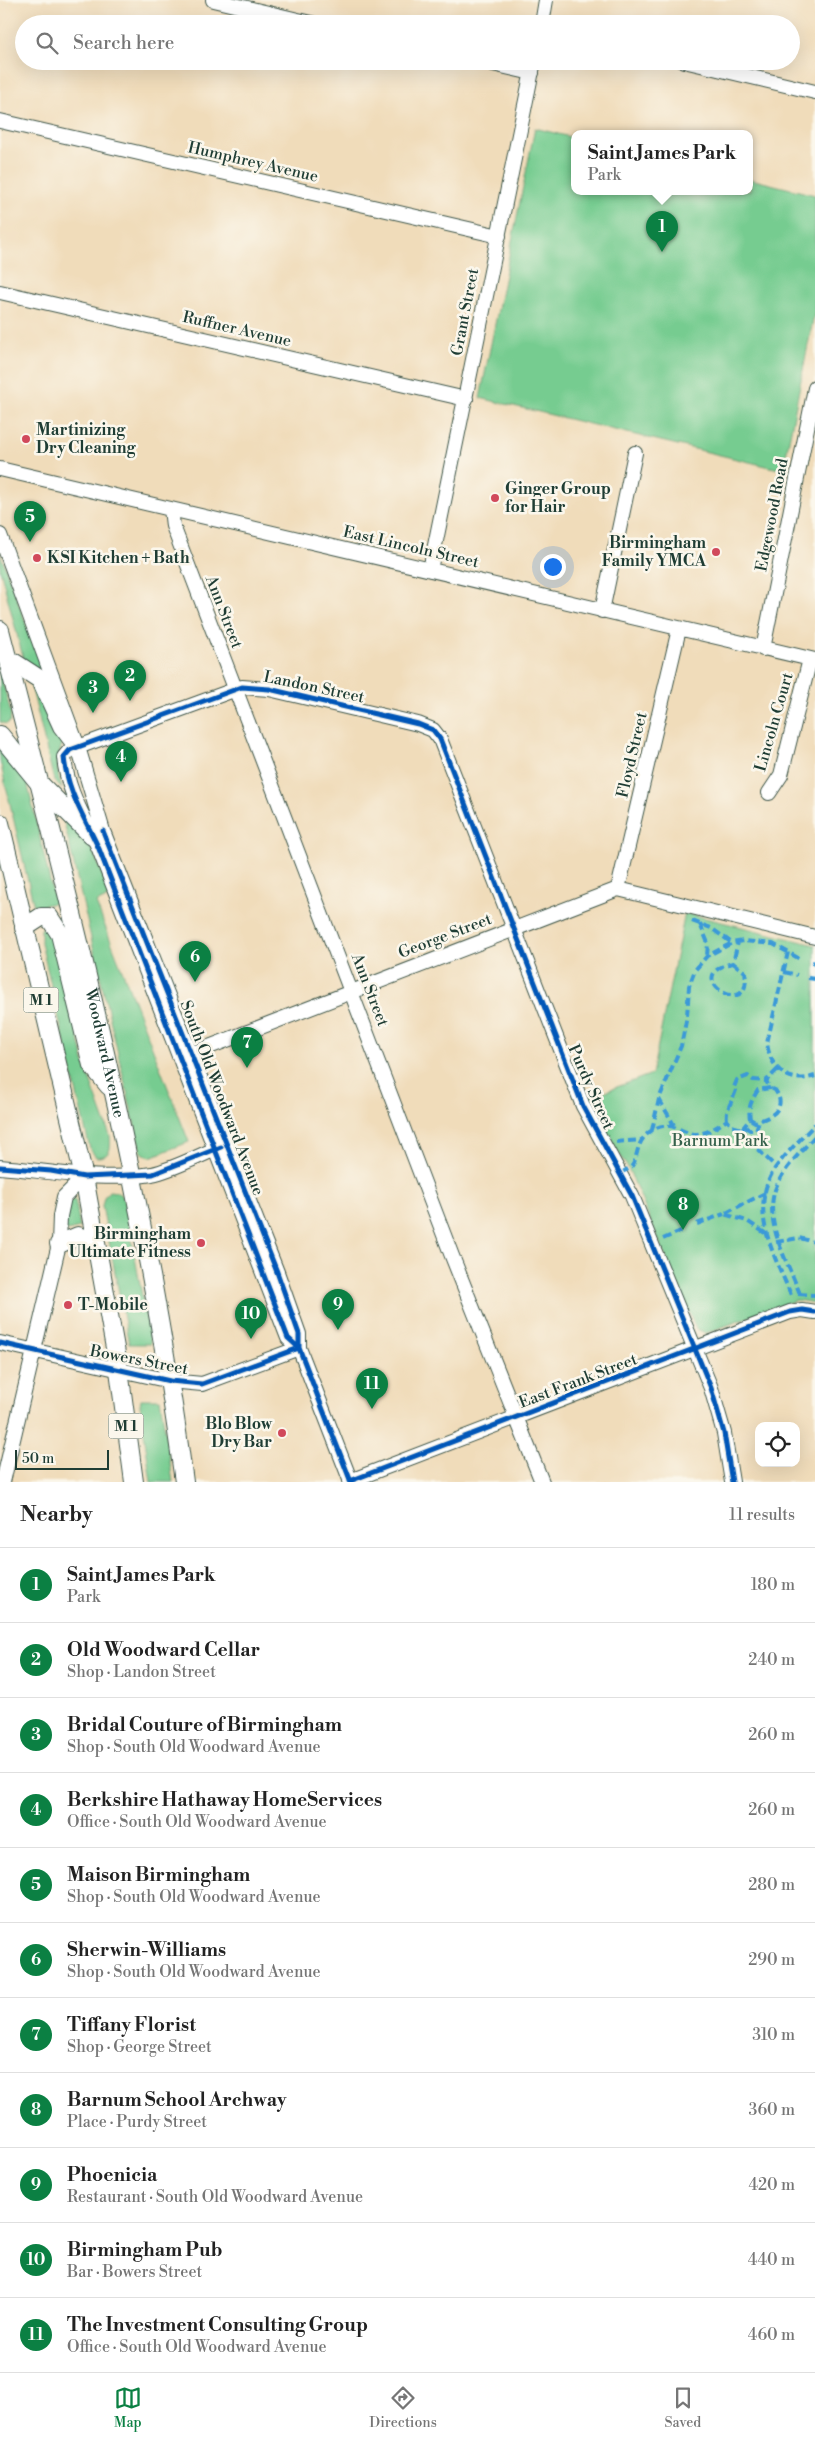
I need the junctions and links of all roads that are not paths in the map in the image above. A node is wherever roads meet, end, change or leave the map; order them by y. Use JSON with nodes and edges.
{"nodes":[{"id":1,"x":213,"y":0,"type":"edge"},
{"id":2,"x":546,"y":0,"type":"edge"},
{"id":3,"x":277,"y":15,"type":"edge"},
{"id":4,"x":544,"y":15,"type":"edge"},
{"id":5,"x":532,"y":70,"type":"edge"},
{"id":6,"x":722,"y":70,"type":"edge"},
{"id":7,"x":815,"y":92,"type":"edge"},
{"id":8,"x":0,"y":121,"type":"edge"},
{"id":9,"x":498,"y":236,"type":"junction"},
{"id":10,"x":0,"y":292,"type":"edge"},
{"id":11,"x":815,"y":388,"type":"edge"},
{"id":12,"x":466,"y":399,"type":"junction"},
{"id":13,"x":635,"y":453,"type":"dead end"},
{"id":14,"x":4,"y":473,"type":"edge"},
{"id":15,"x":171,"y":509,"type":"junction"},
{"id":16,"x":0,"y":535,"type":"edge"},
{"id":17,"x":430,"y":570,"type":"junction"},
{"id":18,"x":602,"y":611,"type":"junction"},
{"id":19,"x":679,"y":629,"type":"junction"},
{"id":20,"x":0,"y":630,"type":"edge"},
{"id":21,"x":764,"y":649,"type":"junction"},
{"id":22,"x":7,"y":658,"type":"junction"},
{"id":23,"x":813,"y":660,"type":"edge"},
{"id":24,"x":234,"y":689,"type":"junction"},
{"id":25,"x":433,"y":730,"type":"joint"},
{"id":26,"x":0,"y":735,"type":"edge"},
{"id":27,"x":78,"y":746,"type":"junction"},
{"id":28,"x":40,"y":784,"type":"junction"},
{"id":29,"x":769,"y":793,"type":"dead end"},
{"id":30,"x":0,"y":823,"type":"edge"},
{"id":31,"x":92,"y":836,"type":"junction"},
{"id":32,"x":618,"y":888,"type":"junction"},
{"id":33,"x":24,"y":928,"type":"junction"},
{"id":34,"x":512,"y":929,"type":"junction"},
{"id":35,"x":815,"y":937,"type":"edge"},
{"id":36,"x":351,"y":991,"type":"junction"},
{"id":37,"x":186,"y":1056,"type":"junction"},
{"id":38,"x":113,"y":1093,"type":"junction"},
{"id":39,"x":220,"y":1147,"type":"junction"},
{"id":40,"x":0,"y":1168,"type":"edge"},
{"id":41,"x":130,"y":1175,"type":"junction"},
{"id":42,"x":84,"y":1177,"type":"junction"},
{"id":43,"x":58,"y":1244,"type":"junction"},
{"id":44,"x":96,"y":1250,"type":"junction"},
{"id":45,"x":815,"y":1312,"type":"edge"},
{"id":46,"x":0,"y":1343,"type":"edge"},
{"id":47,"x":299,"y":1348,"type":"junction"},
{"id":48,"x":694,"y":1349,"type":"junction"},
{"id":49,"x":34,"y":1351,"type":"junction"},
{"id":50,"x":119,"y":1370,"type":"junction"},
{"id":51,"x":170,"y":1381,"type":"junction"},
{"id":52,"x":516,"y":1418,"type":"junction"},
{"id":53,"x":351,"y":1481,"type":"edge"},
{"id":54,"x":3,"y":1482,"type":"edge"},
{"id":55,"x":134,"y":1482,"type":"edge"},
{"id":56,"x":184,"y":1482,"type":"edge"},
{"id":57,"x":542,"y":1482,"type":"edge"},
{"id":58,"x":732,"y":1482,"type":"edge"}],
"edges":[{"from":1,"to":3,"type":"street"},
{"from":2,"to":4,"type":"street"},
{"from":5,"to":9,"type":"street","name":"Grant Street"},
{"from":6,"to":7,"type":"street"},
{"from":8,"to":9,"type":"street","name":"Humphrey Avenue"},
{"from":9,"to":12,"type":"street","name":"Grant Street"},
{"from":10,"to":12,"type":"street","name":"Ruffner Avenue"},
{"from":11,"to":21,"type":"street","name":"Edgewood Road"},
{"from":12,"to":17,"type":"street","name":"Grant Street"},
{"from":13,"to":18,"type":"street"},
{"from":14,"to":15,"type":"street","name":"East Lincoln Street"},
{"from":15,"to":17,"type":"street","name":"East Lincoln Street"},
{"from":15,"to":24,"type":"street","name":"Ann Street"},
{"from":16,"to":27,"type":"street","name":"South Old Woodward Avenue"},
{"from":17,"to":18,"type":"street","name":"East Lincoln Street"},
{"from":18,"to":19,"type":"street","name":"East Lincoln Street"},
{"from":19,"to":21,"type":"street","name":"East Lincoln Street"},
{"from":19,"to":32,"type":"street","name":"Floyd Street"},
{"from":20,"to":22,"type":"main road","name":"Woodward Avenue"},
{"from":21,"to":23,"type":"street","name":"East Lincoln Street"},
{"from":22,"to":27,"type":"main road"},
{"from":22,"to":28,"type":"main road","name":"Woodward Avenue"},
{"from":23,"to":29,"type":"street","name":"Lincoln Court"},
{"from":24,"to":25,"type":"street","name":"Landon Street"},
{"from":24,"to":27,"type":"street","name":"Landon Street"},
{"from":24,"to":36,"type":"street","name":"Ann Street"},
{"from":25,"to":34,"type":"street","name":"Purdy Street"},
{"from":26,"to":28,"type":"main road"},
{"from":27,"to":31,"type":"street","name":"South Old Woodward Avenue"},
{"from":27,"to":37,"type":"street","name":"South Old Woodward Avenue"},
{"from":28,"to":31,"type":"main road"},
{"from":28,"to":38,"type":"main road","name":"Woodward Avenue"},
{"from":30,"to":33,"type":"main road","number":"M 1"},
{"from":31,"to":37,"type":"street","name":"South Old Woodward Avenue"},
{"from":32,"to":34,"type":"street","name":"George Street"},
{"from":32,"to":35,"type":"street"},
{"from":33,"to":38,"type":"main road"},
{"from":33,"to":42,"type":"main road","number":"M 1"},
{"from":34,"to":36,"type":"street","name":"George Street"},
{"from":34,"to":48,"type":"street","name":"Purdy Street"},
{"from":36,"to":37,"type":"street","name":"George Street"},
{"from":36,"to":52,"type":"street","name":"Ann Street"},
{"from":37,"to":39,"type":"street","name":"South Old Woodward Avenue"},
{"from":38,"to":41,"type":"main road","name":"Woodward Avenue"},
{"from":39,"to":41,"type":"street"},
{"from":39,"to":47,"type":"street","name":"South Old Woodward Avenue"},
{"from":40,"to":42,"type":"street"},
{"from":41,"to":42,"type":"street"},
{"from":41,"to":51,"type":"main road","name":"Woodward Avenue"},
{"from":42,"to":43,"type":"street"},
{"from":42,"to":44,"type":"main road","number":"M 1"},
{"from":43,"to":44,"type":"main road"},
{"from":43,"to":49,"type":"street"},
{"from":44,"to":50,"type":"main road","number":"M 1"},
{"from":45,"to":48,"type":"street","name":"East Frank Street"},
{"from":46,"to":49,"type":"street","name":"Bowers Street"},
{"from":47,"to":51,"type":"street","name":"Bowers Street"},
{"from":47,"to":53,"type":"street","name":"South Old Woodward Avenue"},
{"from":48,"to":52,"type":"street","name":"East Frank Street"},
{"from":48,"to":58,"type":"street","name":"Purdy Street"},
{"from":49,"to":50,"type":"street","name":"Bowers Street"},
{"from":49,"to":54,"type":"street"},
{"from":50,"to":51,"type":"street","name":"Bowers Street"},
{"from":50,"to":55,"type":"main road","number":"M 1"},
{"from":51,"to":56,"type":"main road","name":"Woodward Avenue"},
{"from":52,"to":53,"type":"street","name":"East Frank Street"},
{"from":52,"to":57,"type":"street","name":"Ann Street"}]}
